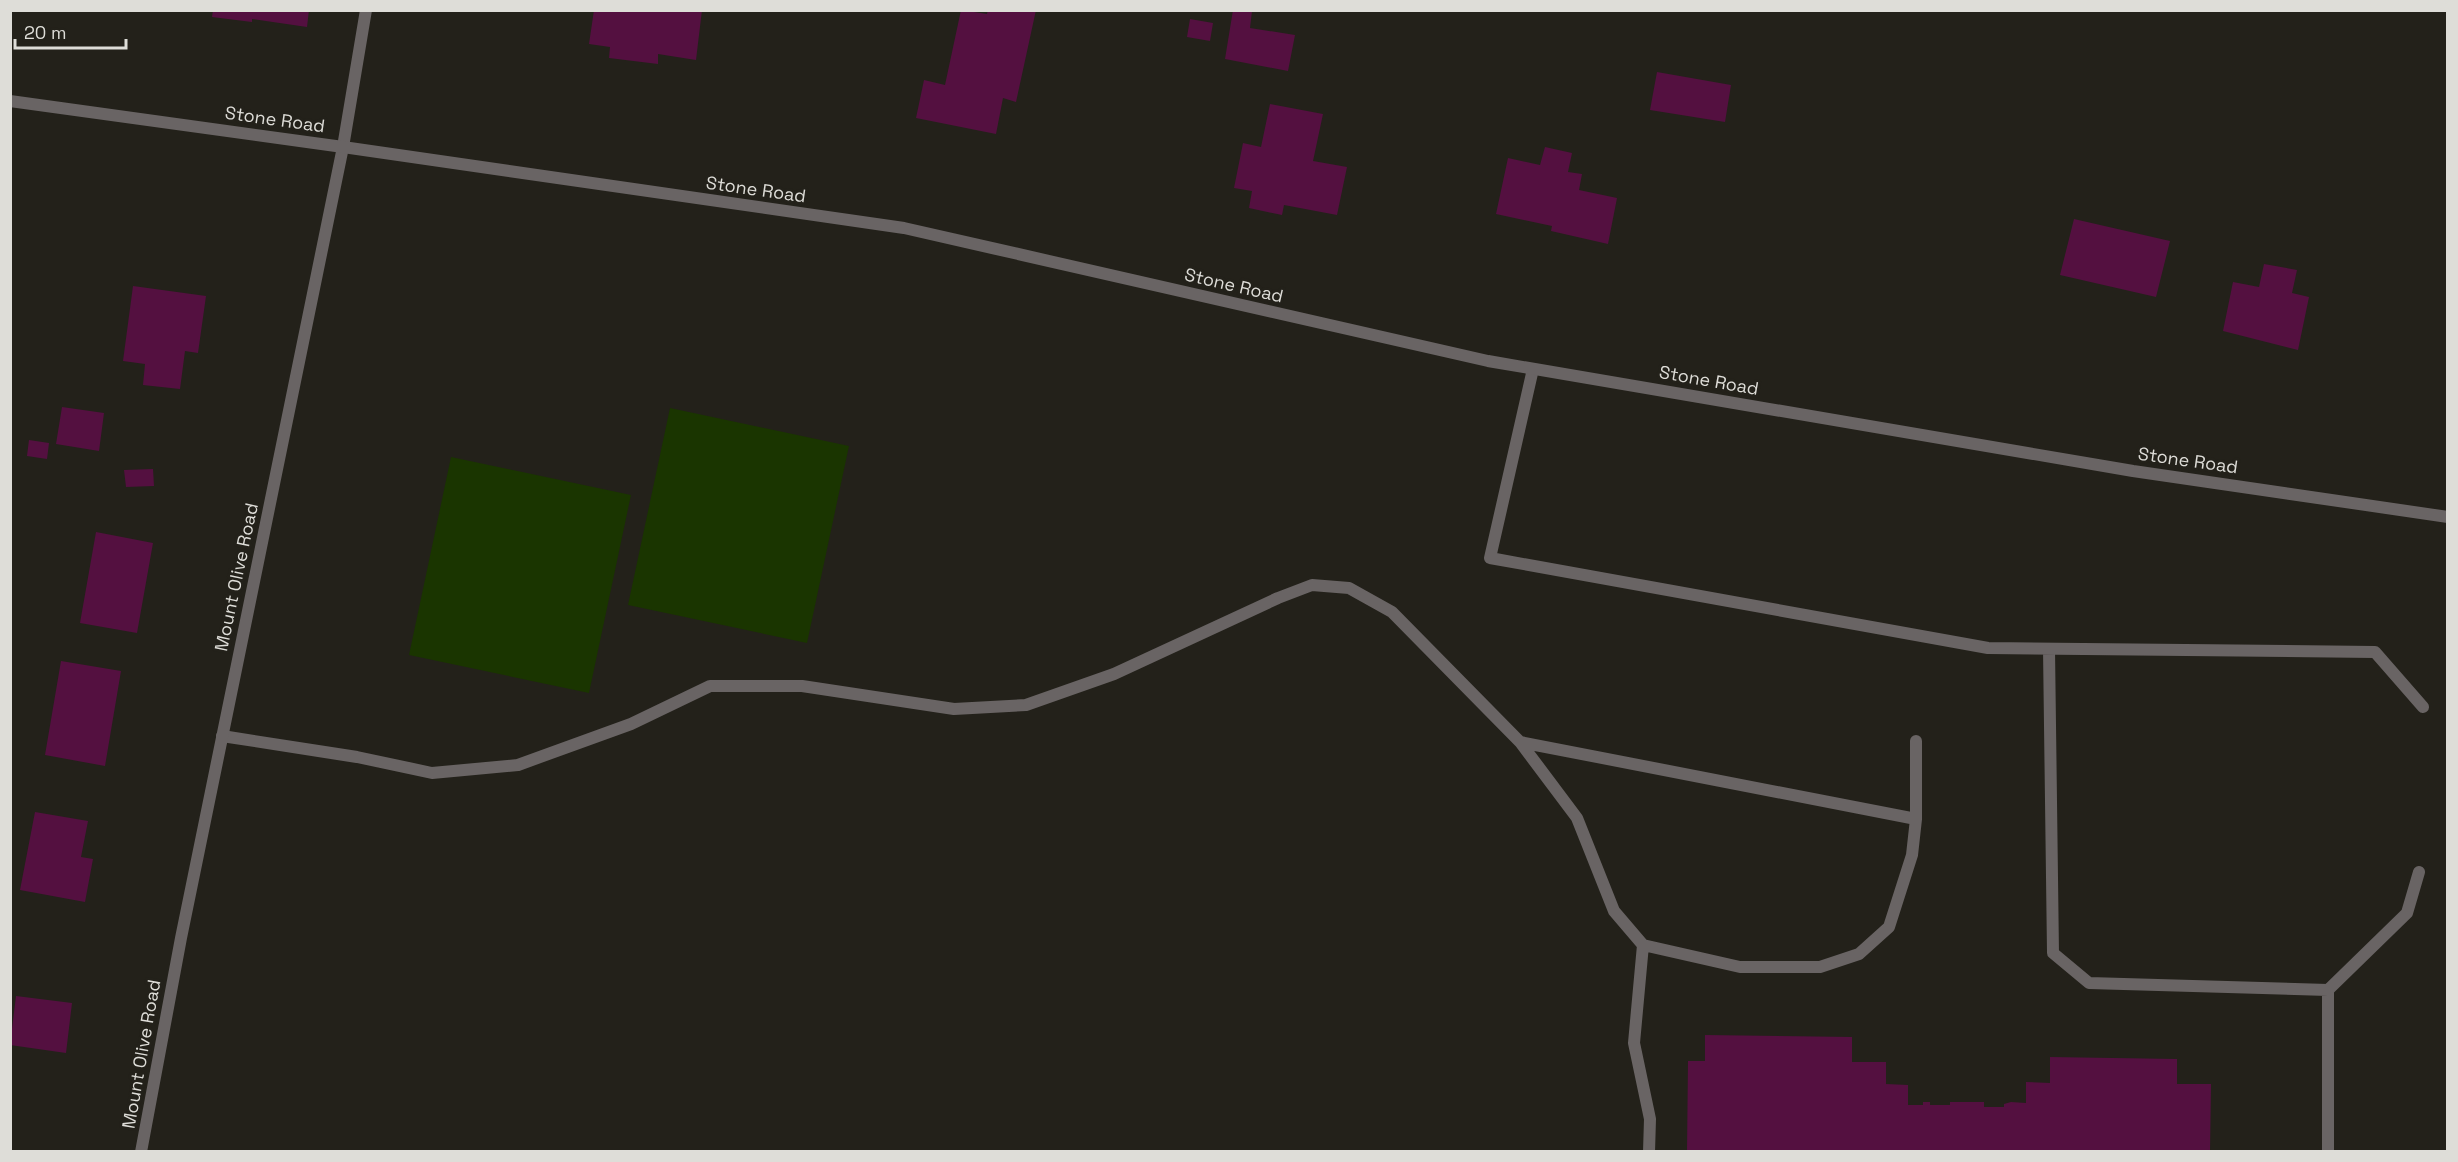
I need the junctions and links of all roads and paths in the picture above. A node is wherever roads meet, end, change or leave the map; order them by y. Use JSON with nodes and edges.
{"nodes":[{"id":1,"x":366,"y":10,"type":"edge"},
{"id":2,"x":10,"y":101,"type":"edge"},
{"id":3,"x":343,"y":147,"type":"junction"},
{"id":4,"x":1533,"y":369,"type":"junction"},
{"id":5,"x":2448,"y":517,"type":"edge"},
{"id":6,"x":2049,"y":648,"type":"junction"},
{"id":7,"x":2423,"y":707,"type":"dead end"},
{"id":8,"x":222,"y":736,"type":"junction"},
{"id":9,"x":1916,"y":741,"type":"dead end"},
{"id":10,"x":1520,"y":742,"type":"junction"},
{"id":11,"x":1916,"y":819,"type":"junction"},
{"id":12,"x":2419,"y":872,"type":"dead end"},
{"id":13,"x":1644,"y":945,"type":"junction"},
{"id":14,"x":2328,"y":990,"type":"junction"},
{"id":15,"x":141,"y":1152,"type":"edge"},
{"id":16,"x":1649,"y":1152,"type":"edge"},
{"id":17,"x":2328,"y":1152,"type":"edge"}],
"edges":[{"from":1,"to":3,"type":"street","name":"Mount Olive Road"},
{"from":2,"to":3,"type":"street","name":"Stone Road"},
{"from":3,"to":4,"type":"street","name":"Stone Road"},
{"from":3,"to":8,"type":"street","name":"Mount Olive Road"},
{"from":4,"to":5,"type":"street","name":"Stone Road"},
{"from":4,"to":6,"type":"street"},
{"from":6,"to":7,"type":"street"},
{"from":6,"to":14,"type":"street"},
{"from":8,"to":10,"type":"street"},
{"from":8,"to":15,"type":"street","name":"Mount Olive Road"},
{"from":9,"to":11,"type":"street"},
{"from":10,"to":11,"type":"street"},
{"from":10,"to":13,"type":"street"},
{"from":11,"to":13,"type":"street"},
{"from":12,"to":14,"type":"street"},
{"from":13,"to":16,"type":"street"},
{"from":14,"to":17,"type":"street"}]}
